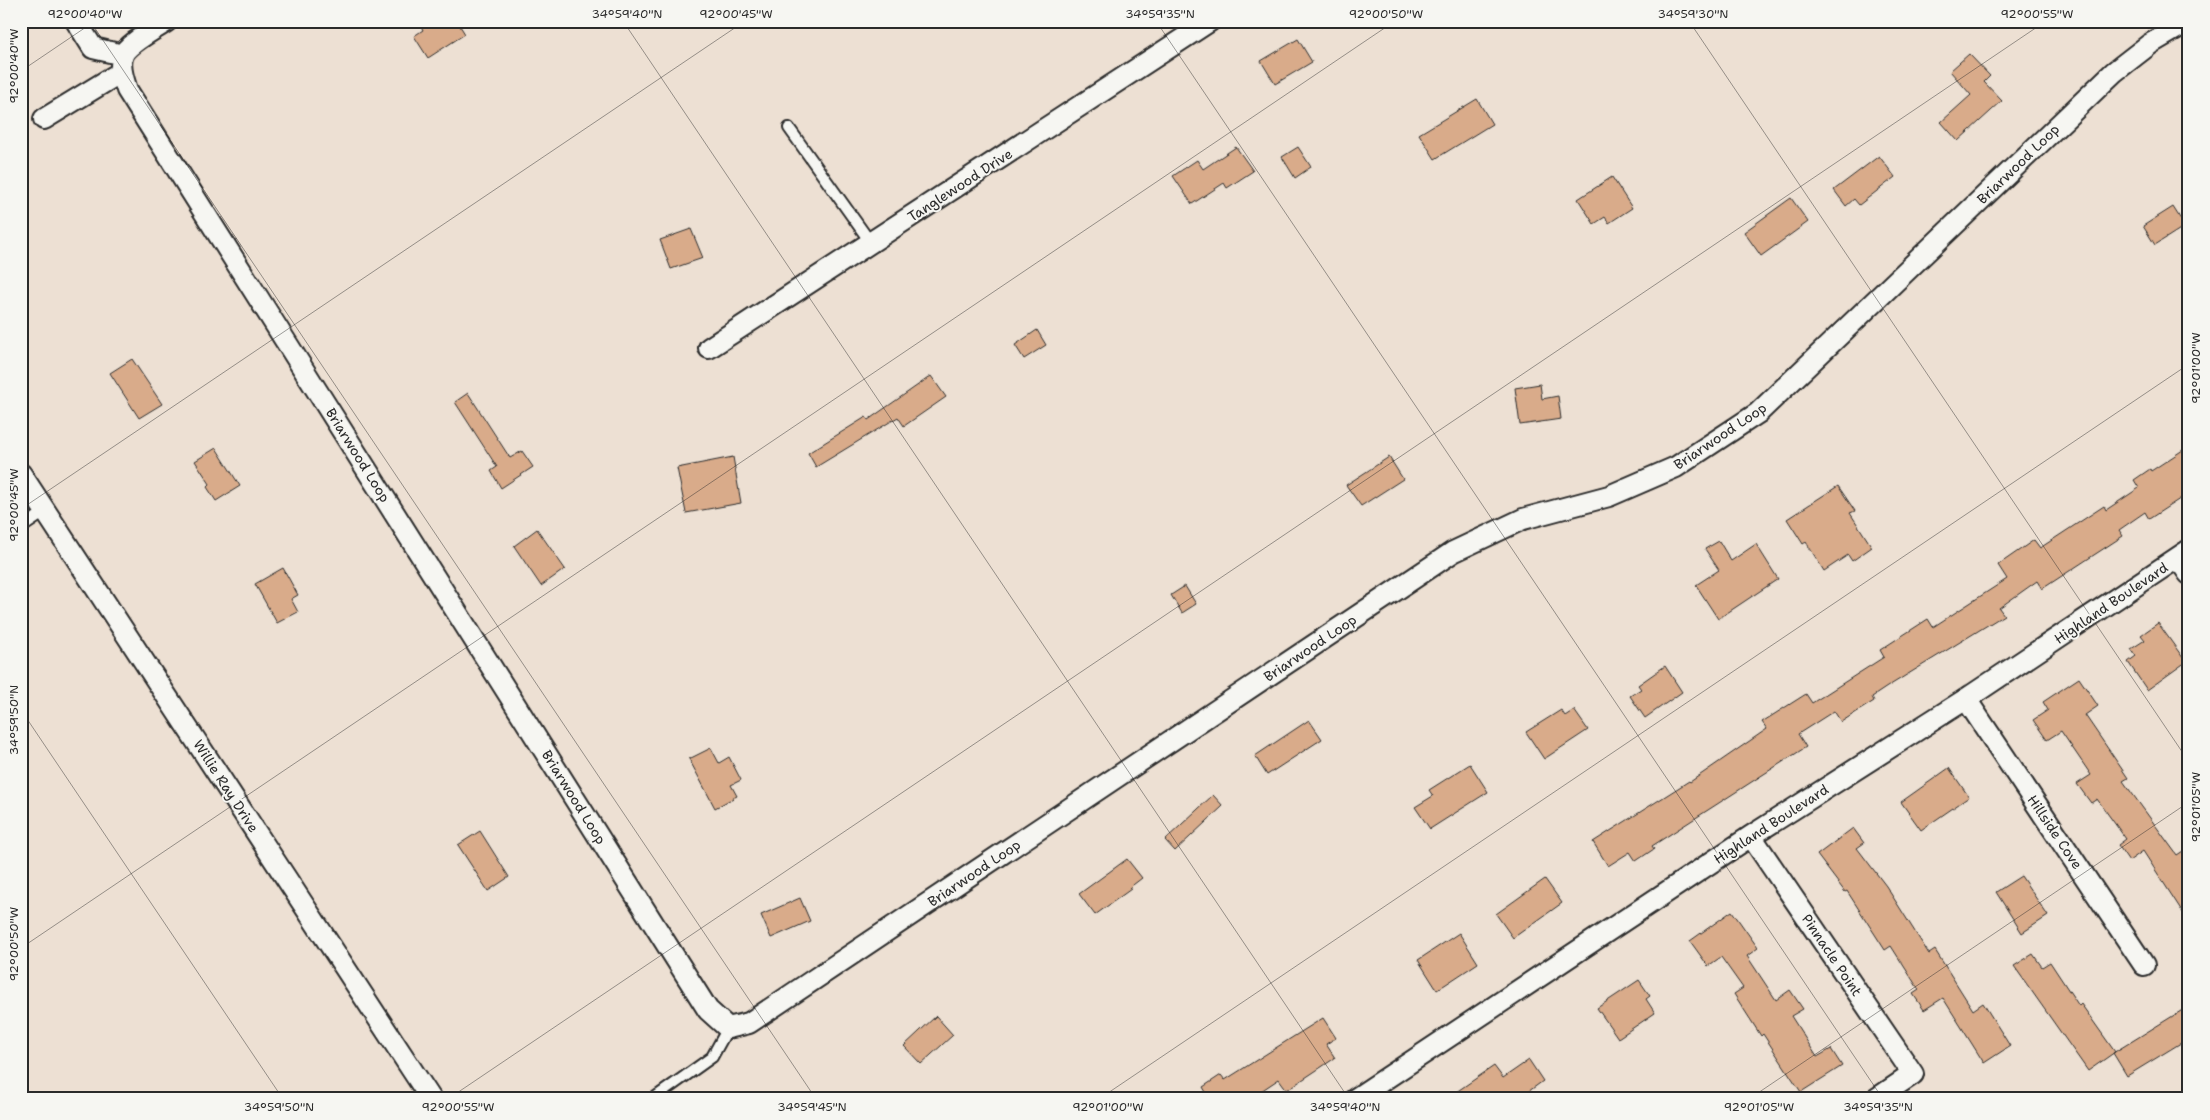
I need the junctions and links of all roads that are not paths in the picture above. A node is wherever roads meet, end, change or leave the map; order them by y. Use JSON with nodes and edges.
{"nodes":[{"id":1,"x":76,"y":21,"type":"edge"},
{"id":2,"x":167,"y":21,"type":"edge"},
{"id":3,"x":1210,"y":21,"type":"edge"},
{"id":4,"x":2189,"y":21,"type":"edge"},
{"id":5,"x":122,"y":64,"type":"junction"},
{"id":6,"x":44,"y":119,"type":"dead end"},
{"id":7,"x":789,"y":128,"type":"dead end"},
{"id":8,"x":871,"y":243,"type":"junction"},
{"id":9,"x":709,"y":348,"type":"dead end"},
{"id":10,"x":21,"y":474,"type":"edge"},
{"id":11,"x":46,"y":511,"type":"junction"},
{"id":12,"x":21,"y":528,"type":"edge"},
{"id":13,"x":2185,"y":561,"type":"edge"},
{"id":14,"x":1966,"y":699,"type":"junction"},
{"id":15,"x":1752,"y":836,"type":"junction"},
{"id":16,"x":2144,"y":965,"type":"dead end"},
{"id":17,"x":728,"y":1028,"type":"junction"},
{"id":18,"x":431,"y":1099,"type":"edge"},
{"id":19,"x":653,"y":1099,"type":"edge"},
{"id":20,"x":1355,"y":1099,"type":"edge"},
{"id":21,"x":1876,"y":1099,"type":"edge"}],
"edges":[{"from":1,"to":5,"type":"street"},
{"from":2,"to":5,"type":"street"},
{"from":3,"to":8,"type":"street","name":"Tanglewood Drive"},
{"from":4,"to":17,"type":"street","name":"Briarwood Loop"},
{"from":5,"to":6,"type":"street"},
{"from":5,"to":17,"type":"street","name":"Briarwood Loop"},
{"from":7,"to":8,"type":"lane"},
{"from":8,"to":9,"type":"street","name":"Tanglewood Drive"},
{"from":10,"to":11,"type":"street","name":"Willie Ray Drive"},
{"from":11,"to":12,"type":"lane"},
{"from":11,"to":18,"type":"street","name":"Willie Ray Drive"},
{"from":13,"to":14,"type":"street","name":"Highland Boulevard"},
{"from":14,"to":15,"type":"street","name":"Highland Boulevard"},
{"from":14,"to":16,"type":"street","name":"Hillside Cove"},
{"from":15,"to":20,"type":"street","name":"Highland Boulevard"},
{"from":15,"to":21,"type":"street","name":"Pinnacle Point"},
{"from":17,"to":19,"type":"lane"}]}
